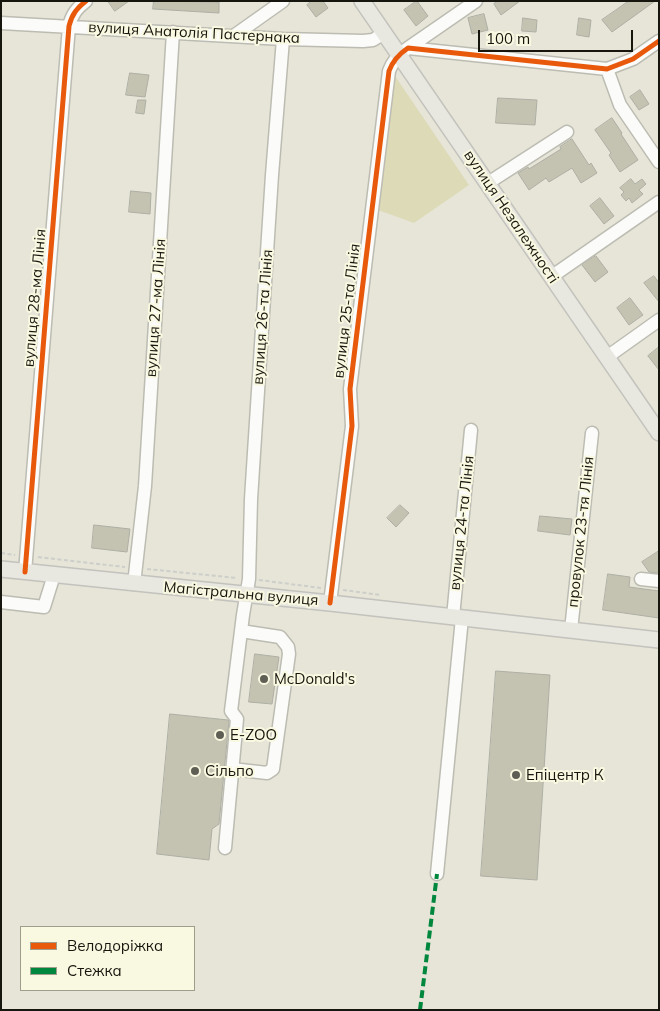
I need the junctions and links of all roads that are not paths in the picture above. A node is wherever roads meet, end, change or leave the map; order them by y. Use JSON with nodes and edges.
{"nodes":[{"id":1,"x":86,"y":1,"type":"edge"},
{"id":2,"x":284,"y":1,"type":"edge"},
{"id":3,"x":362,"y":1,"type":"edge"},
{"id":4,"x":476,"y":1,"type":"edge"},
{"id":5,"x":1,"y":23,"type":"edge"},
{"id":6,"x":69,"y":26,"type":"junction"},
{"id":7,"x":173,"y":32,"type":"junction"},
{"id":8,"x":384,"y":33,"type":"junction"},
{"id":9,"x":235,"y":35,"type":"junction"},
{"id":10,"x":282,"y":39,"type":"junction"},
{"id":11,"x":659,"y":41,"type":"edge"},
{"id":12,"x":404,"y":51,"type":"junction"},
{"id":13,"x":607,"y":69,"type":"junction"},
{"id":14,"x":567,"y":132,"type":"dead end"},
{"id":15,"x":659,"y":162,"type":"edge"},
{"id":16,"x":488,"y":183,"type":"junction"},
{"id":17,"x":659,"y":202,"type":"edge"},
{"id":18,"x":551,"y":277,"type":"junction"},
{"id":19,"x":659,"y":320,"type":"edge"},
{"id":20,"x":607,"y":357,"type":"junction"},
{"id":21,"x":471,"y":430,"type":"dead end"},
{"id":22,"x":659,"y":433,"type":"edge"},
{"id":23,"x":592,"y":434,"type":"dead end"},
{"id":24,"x":1,"y":569,"type":"edge"},
{"id":25,"x":25,"y":572,"type":"junction"},
{"id":26,"x":54,"y":575,"type":"junction"},
{"id":27,"x":640,"y":579,"type":"dead end"},
{"id":28,"x":659,"y":581,"type":"edge"},
{"id":29,"x":134,"y":584,"type":"junction"},
{"id":30,"x":246,"y":595,"type":"junction"},
{"id":31,"x":331,"y":596,"type":"junction"},
{"id":32,"x":1,"y":602,"type":"edge"},
{"id":33,"x":457,"y":618,"type":"junction"},
{"id":34,"x":571,"y":630,"type":"junction"},
{"id":35,"x":241,"y":632,"type":"junction"},
{"id":36,"x":659,"y":640,"type":"edge"},
{"id":37,"x":232,"y":769,"type":"junction"},
{"id":38,"x":224,"y":848,"type":"dead end"},
{"id":39,"x":437,"y":874,"type":"dead end"}],
"edges":[{"from":1,"to":6,"type":"street"},
{"from":2,"to":9,"type":"street"},
{"from":3,"to":8,"type":"main road","name":"вулиця Незалежності"},
{"from":4,"to":12,"type":"street"},
{"from":5,"to":6,"type":"street","name":"вулиця Анатолія Пастернака"},
{"from":6,"to":7,"type":"street","name":"вулиця Анатолія Пастернака"},
{"from":6,"to":25,"type":"street","name":"вулиця 28-ма Лінія"},
{"from":7,"to":9,"type":"street","name":"вулиця Анатолія Пастернака"},
{"from":7,"to":29,"type":"street","name":"вулиця 27-ма Лінія"},
{"from":8,"to":10,"type":"street","name":"вулиця Анатолія Пастернака"},
{"from":8,"to":12,"type":"main road","name":"вулиця Незалежності"},
{"from":9,"to":10,"type":"street","name":"вулиця Анатолія Пастернака"},
{"from":10,"to":30,"type":"street","name":"вулиця 26-та Лінія"},
{"from":11,"to":13,"type":"street"},
{"from":12,"to":13,"type":"street"},
{"from":12,"to":16,"type":"main road","name":"вулиця Незалежності"},
{"from":12,"to":31,"type":"street","name":"вулиця 25-та Лінія"},
{"from":13,"to":15,"type":"street"},
{"from":14,"to":16,"type":"street"},
{"from":16,"to":18,"type":"main road","name":"вулиця Незалежності"},
{"from":17,"to":18,"type":"street"},
{"from":18,"to":20,"type":"main road","name":"вулиця Незалежності"},
{"from":19,"to":20,"type":"street"},
{"from":20,"to":22,"type":"main road","name":"вулиця Незалежності"},
{"from":21,"to":33,"type":"street","name":"вулиця 24-та Лінія"},
{"from":23,"to":34,"type":"street","name":"провулок 23-тя Лінія"},
{"from":24,"to":25,"type":"main road","name":"Магістральна вулиця"},
{"from":25,"to":26,"type":"main road","name":"Магістральна вулиця"},
{"from":26,"to":29,"type":"main road","name":"Магістральна вулиця"},
{"from":26,"to":32,"type":"street"},
{"from":27,"to":28,"type":"street"},
{"from":29,"to":30,"type":"main road","name":"Магістральна вулиця"},
{"from":30,"to":31,"type":"main road","name":"Магістральна вулиця"},
{"from":30,"to":35,"type":"street","name":"вулиця 26-та Лінія"},
{"from":31,"to":33,"type":"main road","name":"Магістральна вулиця"},
{"from":33,"to":34,"type":"main road","name":"Магістральна вулиця"},
{"from":33,"to":39,"type":"street","name":"вулиця 24-та Лінія"},
{"from":34,"to":36,"type":"main road","name":"Магістральна вулиця"},
{"from":35,"to":37,"type":"street","name":"вулиця 26-та Лінія"},
{"from":35,"to":37,"type":"street"},
{"from":37,"to":38,"type":"street","name":"вулиця 26-та Лінія"}]}
